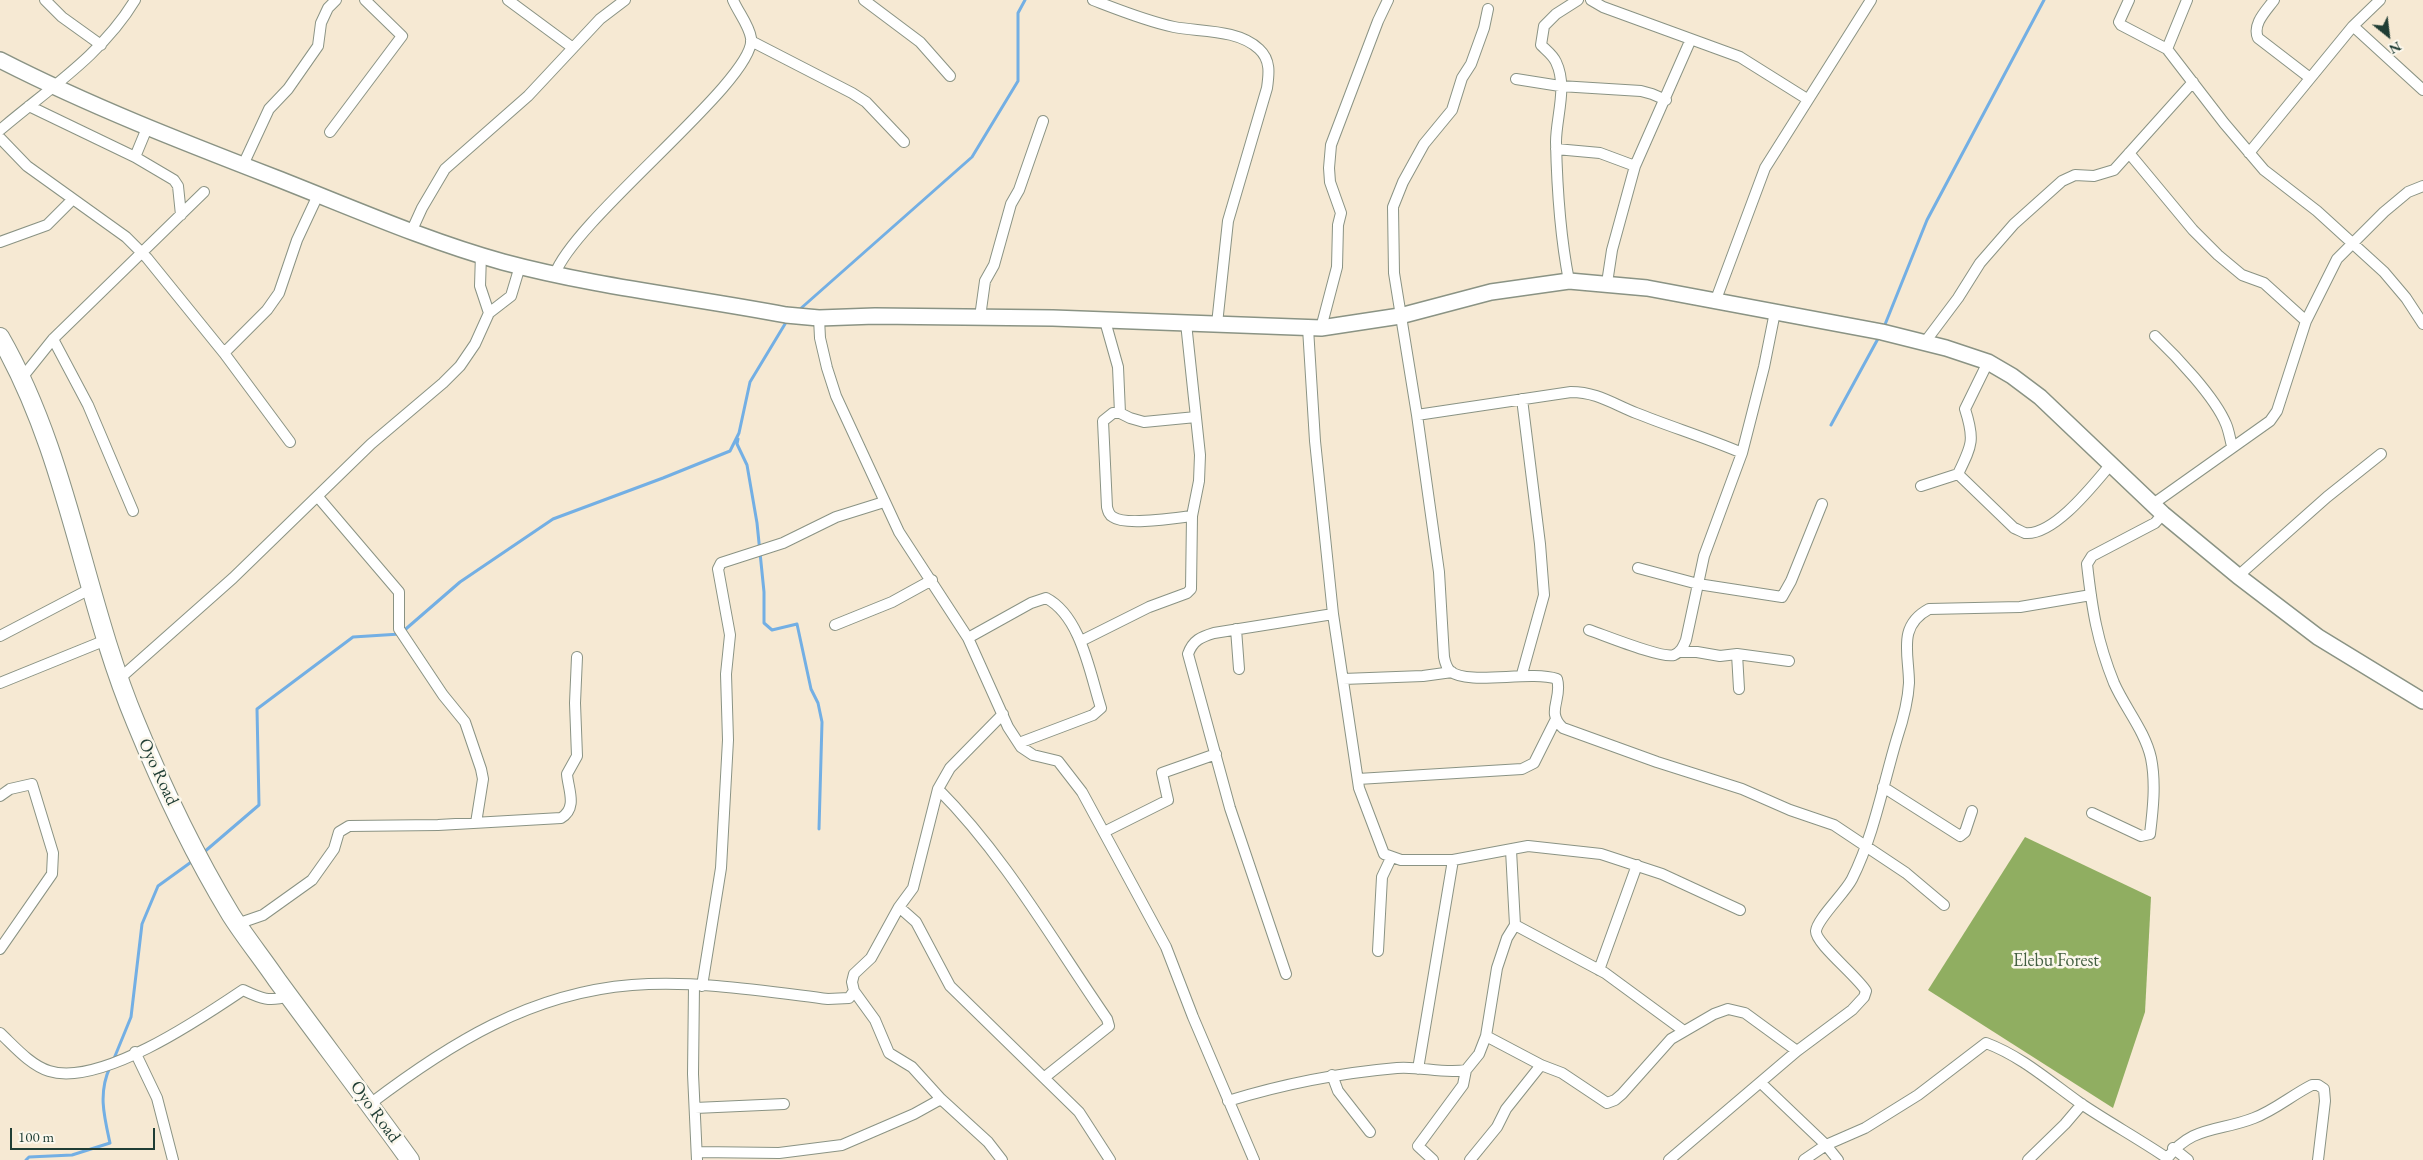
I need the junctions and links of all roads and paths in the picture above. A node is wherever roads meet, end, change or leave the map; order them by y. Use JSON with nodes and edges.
{"nodes":[{"id":1,"x":45,"y":0,"type":"edge"},
{"id":2,"x":137,"y":0,"type":"edge"},
{"id":3,"x":336,"y":0,"type":"edge"},
{"id":4,"x":365,"y":0,"type":"edge"},
{"id":5,"x":508,"y":0,"type":"edge"},
{"id":6,"x":625,"y":0,"type":"edge"},
{"id":7,"x":733,"y":0,"type":"edge"},
{"id":8,"x":864,"y":0,"type":"edge"},
{"id":9,"x":1093,"y":0,"type":"edge"},
{"id":10,"x":1388,"y":0,"type":"edge"},
{"id":11,"x":1578,"y":0,"type":"edge"},
{"id":12,"x":1592,"y":0,"type":"edge"},
{"id":13,"x":1871,"y":0,"type":"edge"},
{"id":14,"x":2129,"y":0,"type":"edge"},
{"id":15,"x":2187,"y":0,"type":"edge"},
{"id":16,"x":2274,"y":0,"type":"edge"},
{"id":17,"x":2380,"y":0,"type":"edge"},
{"id":18,"x":1488,"y":9,"type":"dead end"},
{"id":19,"x":2354,"y":26,"type":"junction"},
{"id":20,"x":1691,"y":39,"type":"junction"},
{"id":21,"x":751,"y":41,"type":"junction"},
{"id":22,"x":101,"y":45,"type":"junction"},
{"id":23,"x":573,"y":48,"type":"junction"},
{"id":24,"x":2167,"y":50,"type":"junction"},
{"id":25,"x":0,"y":60,"type":"edge"},
{"id":26,"x":950,"y":76,"type":"dead end"},
{"id":27,"x":2310,"y":78,"type":"junction"},
{"id":28,"x":1516,"y":79,"type":"dead end"},
{"id":29,"x":2193,"y":82,"type":"junction"},
{"id":30,"x":1560,"y":86,"type":"junction"},
{"id":31,"x":52,"y":87,"type":"junction"},
{"id":32,"x":2423,"y":90,"type":"edge"},
{"id":33,"x":1807,"y":99,"type":"junction"},
{"id":34,"x":1666,"y":100,"type":"junction"},
{"id":35,"x":29,"y":106,"type":"junction"},
{"id":36,"x":1043,"y":121,"type":"dead end"},
{"id":37,"x":147,"y":128,"type":"junction"},
{"id":38,"x":0,"y":130,"type":"edge"},
{"id":39,"x":330,"y":132,"type":"dead end"},
{"id":40,"x":0,"y":138,"type":"edge"},
{"id":41,"x":904,"y":142,"type":"dead end"},
{"id":42,"x":1556,"y":149,"type":"junction"},
{"id":43,"x":2129,"y":153,"type":"junction"},
{"id":44,"x":2248,"y":153,"type":"junction"},
{"id":45,"x":135,"y":157,"type":"junction"},
{"id":46,"x":242,"y":165,"type":"junction"},
{"id":47,"x":1635,"y":166,"type":"junction"},
{"id":48,"x":2423,"y":186,"type":"edge"},
{"id":49,"x":204,"y":192,"type":"dead end"},
{"id":50,"x":318,"y":195,"type":"junction"},
{"id":51,"x":73,"y":199,"type":"junction"},
{"id":52,"x":181,"y":215,"type":"junction"},
{"id":53,"x":412,"y":230,"type":"junction"},
{"id":54,"x":0,"y":242,"type":"edge"},
{"id":55,"x":2352,"y":243,"type":"junction"},
{"id":56,"x":142,"y":253,"type":"junction"},
{"id":57,"x":482,"y":254,"type":"junction"},
{"id":58,"x":520,"y":266,"type":"junction"},
{"id":59,"x":555,"y":274,"type":"junction"},
{"id":60,"x":1570,"y":280,"type":"junction"},
{"id":61,"x":1607,"y":283,"type":"junction"},
{"id":62,"x":1715,"y":302,"type":"junction"},
{"id":63,"x":1775,"y":312,"type":"junction"},
{"id":64,"x":489,"y":313,"type":"junction"},
{"id":65,"x":1400,"y":316,"type":"junction"},
{"id":66,"x":980,"y":317,"type":"junction"},
{"id":67,"x":819,"y":318,"type":"junction"},
{"id":68,"x":1104,"y":321,"type":"junction"},
{"id":69,"x":2306,"y":321,"type":"junction"},
{"id":70,"x":1186,"y":323,"type":"junction"},
{"id":71,"x":1217,"y":324,"type":"junction"},
{"id":72,"x":2423,"y":324,"type":"edge"},
{"id":73,"x":1315,"y":328,"type":"junction"},
{"id":74,"x":2155,"y":336,"type":"dead end"},
{"id":75,"x":53,"y":339,"type":"junction"},
{"id":76,"x":1,"y":340,"type":"edge"},
{"id":77,"x":1925,"y":342,"type":"junction"},
{"id":78,"x":224,"y":353,"type":"junction"},
{"id":79,"x":1988,"y":362,"type":"junction"},
{"id":80,"x":21,"y":378,"type":"junction"},
{"id":81,"x":1522,"y":399,"type":"junction"},
{"id":82,"x":1120,"y":413,"type":"junction"},
{"id":83,"x":1417,"y":415,"type":"junction"},
{"id":84,"x":1196,"y":416,"type":"junction"},
{"id":85,"x":290,"y":442,"type":"dead end"},
{"id":86,"x":2232,"y":446,"type":"junction"},
{"id":87,"x":1742,"y":452,"type":"junction"},
{"id":88,"x":2381,"y":454,"type":"dead end"},
{"id":89,"x":2111,"y":464,"type":"junction"},
{"id":90,"x":1958,"y":474,"type":"junction"},
{"id":91,"x":1921,"y":486,"type":"dead end"},
{"id":92,"x":318,"y":497,"type":"junction"},
{"id":93,"x":884,"y":502,"type":"junction"},
{"id":94,"x":1822,"y":504,"type":"dead end"},
{"id":95,"x":2158,"y":509,"type":"junction"},
{"id":96,"x":133,"y":511,"type":"dead end"},
{"id":97,"x":1192,"y":516,"type":"junction"},
{"id":98,"x":1638,"y":568,"type":"dead end"},
{"id":99,"x":2238,"y":576,"type":"junction"},
{"id":100,"x":932,"y":580,"type":"junction"},
{"id":101,"x":1698,"y":584,"type":"junction"},
{"id":102,"x":90,"y":589,"type":"junction"},
{"id":103,"x":2090,"y":595,"type":"junction"},
{"id":104,"x":1333,"y":614,"type":"junction"},
{"id":105,"x":835,"y":625,"type":"dead end"},
{"id":106,"x":1236,"y":629,"type":"junction"},
{"id":107,"x":1589,"y":630,"type":"dead end"},
{"id":108,"x":0,"y":636,"type":"edge"},
{"id":109,"x":968,"y":638,"type":"junction"},
{"id":110,"x":106,"y":640,"type":"junction"},
{"id":111,"x":1081,"y":641,"type":"junction"},
{"id":112,"x":1680,"y":652,"type":"junction"},
{"id":113,"x":1737,"y":654,"type":"junction"},
{"id":114,"x":577,"y":656,"type":"dead end"},
{"id":115,"x":1789,"y":661,"type":"dead end"},
{"id":116,"x":1239,"y":670,"type":"dead end"},
{"id":117,"x":1452,"y":672,"type":"junction"},
{"id":118,"x":1522,"y":674,"type":"junction"},
{"id":119,"x":1343,"y":679,"type":"junction"},
{"id":120,"x":118,"y":680,"type":"junction"},
{"id":121,"x":0,"y":683,"type":"edge"},
{"id":122,"x":1739,"y":689,"type":"dead end"},
{"id":123,"x":2423,"y":701,"type":"edge"},
{"id":124,"x":1003,"y":714,"type":"junction"},
{"id":125,"x":1555,"y":721,"type":"junction"},
{"id":126,"x":1019,"y":743,"type":"junction"},
{"id":127,"x":1216,"y":754,"type":"junction"},
{"id":128,"x":1358,"y":779,"type":"junction"},
{"id":129,"x":1883,"y":788,"type":"junction"},
{"id":130,"x":938,"y":789,"type":"junction"},
{"id":131,"x":0,"y":796,"type":"edge"},
{"id":132,"x":1972,"y":811,"type":"dead end"},
{"id":133,"x":2092,"y":813,"type":"dead end"},
{"id":134,"x":476,"y":823,"type":"junction"},
{"id":135,"x":1104,"y":832,"type":"junction"},
{"id":136,"x":1865,"y":845,"type":"junction"},
{"id":137,"x":1511,"y":850,"type":"junction"},
{"id":138,"x":1391,"y":858,"type":"junction"},
{"id":139,"x":1453,"y":860,"type":"junction"},
{"id":140,"x":1637,"y":865,"type":"junction"},
{"id":141,"x":1944,"y":905,"type":"dead end"},
{"id":142,"x":899,"y":907,"type":"junction"},
{"id":143,"x":1740,"y":910,"type":"dead end"},
{"id":144,"x":237,"y":924,"type":"junction"},
{"id":145,"x":1515,"y":925,"type":"junction"},
{"id":146,"x":0,"y":949,"type":"edge"},
{"id":147,"x":1378,"y":951,"type":"dead end"},
{"id":148,"x":1599,"y":970,"type":"junction"},
{"id":149,"x":1286,"y":974,"type":"dead end"},
{"id":150,"x":698,"y":986,"type":"junction"},
{"id":151,"x":854,"y":991,"type":"junction"},
{"id":152,"x":289,"y":996,"type":"junction"},
{"id":153,"x":1684,"y":1031,"type":"junction"},
{"id":154,"x":0,"y":1033,"type":"edge"},
{"id":155,"x":1486,"y":1036,"type":"junction"},
{"id":156,"x":1797,"y":1051,"type":"junction"},
{"id":157,"x":135,"y":1052,"type":"junction"},
{"id":158,"x":1540,"y":1065,"type":"junction"},
{"id":159,"x":1418,"y":1069,"type":"junction"},
{"id":160,"x":1466,"y":1070,"type":"junction"},
{"id":161,"x":1332,"y":1075,"type":"junction"},
{"id":162,"x":1045,"y":1077,"type":"junction"},
{"id":163,"x":1762,"y":1083,"type":"junction"},
{"id":164,"x":941,"y":1099,"type":"junction"},
{"id":165,"x":1228,"y":1101,"type":"junction"},
{"id":166,"x":370,"y":1104,"type":"junction"},
{"id":167,"x":784,"y":1104,"type":"dead end"},
{"id":168,"x":2082,"y":1104,"type":"junction"},
{"id":169,"x":695,"y":1108,"type":"junction"},
{"id":170,"x":1370,"y":1132,"type":"dead end"},
{"id":171,"x":1826,"y":1145,"type":"junction"},
{"id":172,"x":2173,"y":1148,"type":"junction"},
{"id":173,"x":697,"y":1156,"type":"edge"},
{"id":174,"x":997,"y":1159,"type":"edge"},
{"id":175,"x":2166,"y":1159,"type":"edge"},
{"id":176,"x":174,"y":1160,"type":"edge"},
{"id":177,"x":410,"y":1160,"type":"edge"},
{"id":178,"x":1110,"y":1160,"type":"edge"},
{"id":179,"x":1254,"y":1160,"type":"edge"},
{"id":180,"x":1433,"y":1160,"type":"edge"},
{"id":181,"x":1470,"y":1160,"type":"edge"},
{"id":182,"x":1669,"y":1160,"type":"edge"},
{"id":183,"x":1804,"y":1160,"type":"edge"},
{"id":184,"x":1838,"y":1160,"type":"edge"},
{"id":185,"x":2028,"y":1160,"type":"edge"},
{"id":186,"x":2188,"y":1160,"type":"edge"},
{"id":187,"x":2318,"y":1160,"type":"edge"}],
"edges":[{"from":1,"to":22,"type":"street"},
{"from":2,"to":22,"type":"street"},
{"from":3,"to":46,"type":"street"},
{"from":4,"to":39,"type":"street"},
{"from":5,"to":23,"type":"street"},
{"from":6,"to":23,"type":"street"},
{"from":7,"to":21,"type":"street"},
{"from":8,"to":26,"type":"street"},
{"from":9,"to":71,"type":"street"},
{"from":10,"to":73,"type":"street"},
{"from":11,"to":30,"type":"street"},
{"from":12,"to":20,"type":"street"},
{"from":13,"to":33,"type":"street"},
{"from":14,"to":24,"type":"street"},
{"from":15,"to":24,"type":"street"},
{"from":16,"to":27,"type":"street"},
{"from":17,"to":19,"type":"street"},
{"from":18,"to":65,"type":"street"},
{"from":19,"to":27,"type":"street"},
{"from":19,"to":32,"type":"street"},
{"from":20,"to":33,"type":"street"},
{"from":20,"to":34,"type":"street"},
{"from":21,"to":41,"type":"street"},
{"from":21,"to":59,"type":"street"},
{"from":22,"to":31,"type":"street"},
{"from":23,"to":53,"type":"street"},
{"from":24,"to":29,"type":"street"},
{"from":25,"to":31,"type":"main road"},
{"from":27,"to":44,"type":"street"},
{"from":28,"to":30,"type":"street"},
{"from":29,"to":43,"type":"street"},
{"from":29,"to":44,"type":"street"},
{"from":30,"to":34,"type":"street"},
{"from":30,"to":42,"type":"street"},
{"from":31,"to":35,"type":"street"},
{"from":31,"to":37,"type":"main road"},
{"from":33,"to":62,"type":"street"},
{"from":34,"to":47,"type":"street"},
{"from":35,"to":38,"type":"street"},
{"from":35,"to":45,"type":"street"},
{"from":36,"to":66,"type":"street"},
{"from":37,"to":45,"type":"street"},
{"from":37,"to":46,"type":"main road"},
{"from":40,"to":51,"type":"street"},
{"from":42,"to":47,"type":"street"},
{"from":42,"to":60,"type":"street"},
{"from":43,"to":69,"type":"street"},
{"from":43,"to":77,"type":"street"},
{"from":44,"to":55,"type":"street"},
{"from":45,"to":52,"type":"street"},
{"from":46,"to":50,"type":"main road"},
{"from":47,"to":61,"type":"street"},
{"from":48,"to":55,"type":"street"},
{"from":49,"to":52,"type":"street"},
{"from":50,"to":53,"type":"main road"},
{"from":50,"to":78,"type":"street"},
{"from":51,"to":54,"type":"street"},
{"from":51,"to":56,"type":"street"},
{"from":52,"to":56,"type":"street"},
{"from":53,"to":57,"type":"main road"},
{"from":55,"to":69,"type":"street"},
{"from":55,"to":72,"type":"street"},
{"from":56,"to":75,"type":"street"},
{"from":56,"to":78,"type":"street"},
{"from":57,"to":58,"type":"main road"},
{"from":57,"to":64,"type":"street"},
{"from":58,"to":59,"type":"main road"},
{"from":58,"to":64,"type":"street"},
{"from":59,"to":67,"type":"main road"},
{"from":60,"to":61,"type":"main road"},
{"from":60,"to":65,"type":"main road"},
{"from":61,"to":62,"type":"main road"},
{"from":62,"to":63,"type":"main road"},
{"from":63,"to":77,"type":"main road"},
{"from":63,"to":87,"type":"street"},
{"from":64,"to":92,"type":"street"},
{"from":65,"to":73,"type":"main road"},
{"from":65,"to":83,"type":"street"},
{"from":66,"to":67,"type":"main road"},
{"from":66,"to":68,"type":"main road"},
{"from":67,"to":93,"type":"street"},
{"from":68,"to":70,"type":"main road"},
{"from":68,"to":82,"type":"street"},
{"from":69,"to":86,"type":"street"},
{"from":70,"to":71,"type":"main road"},
{"from":70,"to":84,"type":"street"},
{"from":71,"to":73,"type":"main road"},
{"from":73,"to":104,"type":"street"},
{"from":74,"to":86,"type":"street"},
{"from":75,"to":80,"type":"street"},
{"from":75,"to":96,"type":"street"},
{"from":76,"to":80,"type":"highway","name":"Oyo Road"},
{"from":77,"to":79,"type":"main road"},
{"from":78,"to":85,"type":"street"},
{"from":79,"to":89,"type":"main road"},
{"from":79,"to":90,"type":"street"},
{"from":80,"to":102,"type":"highway","name":"Oyo Road"},
{"from":81,"to":83,"type":"street"},
{"from":81,"to":87,"type":"street"},
{"from":81,"to":118,"type":"street"},
{"from":82,"to":84,"type":"street"},
{"from":82,"to":97,"type":"street"},
{"from":83,"to":117,"type":"street"},
{"from":84,"to":97,"type":"street"},
{"from":86,"to":95,"type":"street"},
{"from":87,"to":101,"type":"street"},
{"from":88,"to":99,"type":"street"},
{"from":89,"to":90,"type":"street"},
{"from":89,"to":95,"type":"main road"},
{"from":90,"to":91,"type":"street"},
{"from":92,"to":120,"type":"street"},
{"from":92,"to":134,"type":"street"},
{"from":93,"to":100,"type":"street"},
{"from":93,"to":150,"type":"street"},
{"from":94,"to":101,"type":"street"},
{"from":95,"to":99,"type":"main road"},
{"from":95,"to":103,"type":"street"},
{"from":97,"to":111,"type":"street"},
{"from":98,"to":101,"type":"street"},
{"from":99,"to":123,"type":"main road"},
{"from":100,"to":105,"type":"street"},
{"from":100,"to":109,"type":"street"},
{"from":101,"to":112,"type":"street"},
{"from":102,"to":108,"type":"street"},
{"from":102,"to":110,"type":"highway","name":"Oyo Road"},
{"from":103,"to":129,"type":"street"},
{"from":103,"to":133,"type":"street"},
{"from":104,"to":106,"type":"street"},
{"from":104,"to":119,"type":"street"},
{"from":106,"to":116,"type":"street"},
{"from":106,"to":127,"type":"street"},
{"from":107,"to":112,"type":"street"},
{"from":109,"to":111,"type":"street"},
{"from":109,"to":124,"type":"street"},
{"from":110,"to":120,"type":"highway","name":"Oyo Road"},
{"from":110,"to":121,"type":"street"},
{"from":111,"to":126,"type":"street"},
{"from":112,"to":113,"type":"street"},
{"from":113,"to":115,"type":"street"},
{"from":113,"to":122,"type":"street"},
{"from":114,"to":134,"type":"street"},
{"from":117,"to":118,"type":"street"},
{"from":117,"to":119,"type":"street"},
{"from":118,"to":125,"type":"street"},
{"from":119,"to":128,"type":"street"},
{"from":120,"to":144,"type":"highway","name":"Oyo Road"},
{"from":124,"to":126,"type":"street"},
{"from":124,"to":130,"type":"street"},
{"from":125,"to":128,"type":"street"},
{"from":125,"to":136,"type":"street"},
{"from":126,"to":135,"type":"street"},
{"from":127,"to":135,"type":"street"},
{"from":127,"to":149,"type":"street"},
{"from":128,"to":138,"type":"street"},
{"from":129,"to":132,"type":"street"},
{"from":129,"to":136,"type":"street"},
{"from":130,"to":142,"type":"street"},
{"from":130,"to":162,"type":"street"},
{"from":131,"to":146,"type":"street"},
{"from":134,"to":144,"type":"street"},
{"from":135,"to":165,"type":"street"},
{"from":136,"to":141,"type":"street"},
{"from":136,"to":156,"type":"street"},
{"from":137,"to":139,"type":"street"},
{"from":137,"to":140,"type":"street"},
{"from":137,"to":145,"type":"street"},
{"from":138,"to":139,"type":"street"},
{"from":138,"to":147,"type":"street"},
{"from":139,"to":159,"type":"street"},
{"from":140,"to":143,"type":"street"},
{"from":140,"to":148,"type":"street"},
{"from":142,"to":151,"type":"street"},
{"from":142,"to":162,"type":"street"},
{"from":144,"to":152,"type":"highway","name":"Oyo Road"},
{"from":145,"to":148,"type":"street"},
{"from":145,"to":155,"type":"street"},
{"from":148,"to":153,"type":"street"},
{"from":150,"to":151,"type":"street"},
{"from":150,"to":166,"type":"street"},
{"from":150,"to":169,"type":"street"},
{"from":151,"to":164,"type":"street"},
{"from":152,"to":157,"type":"street"},
{"from":152,"to":166,"type":"highway","name":"Oyo Road"},
{"from":153,"to":156,"type":"street"},
{"from":153,"to":158,"type":"street"},
{"from":154,"to":157,"type":"street"},
{"from":155,"to":158,"type":"street"},
{"from":155,"to":160,"type":"street"},
{"from":156,"to":163,"type":"street"},
{"from":157,"to":176,"type":"street"},
{"from":158,"to":181,"type":"street"},
{"from":159,"to":160,"type":"street"},
{"from":159,"to":161,"type":"street"},
{"from":160,"to":180,"type":"street"},
{"from":161,"to":165,"type":"street"},
{"from":161,"to":170,"type":"street"},
{"from":162,"to":178,"type":"street"},
{"from":163,"to":171,"type":"street"},
{"from":163,"to":182,"type":"street"},
{"from":164,"to":173,"type":"street"},
{"from":164,"to":174,"type":"street"},
{"from":165,"to":179,"type":"street"},
{"from":166,"to":177,"type":"highway","name":"Oyo Road"},
{"from":167,"to":169,"type":"street"},
{"from":168,"to":171,"type":"street"},
{"from":168,"to":175,"type":"street"},
{"from":168,"to":185,"type":"street"},
{"from":169,"to":173,"type":"street"},
{"from":171,"to":183,"type":"street"},
{"from":171,"to":184,"type":"street"},
{"from":172,"to":175,"type":"street"},
{"from":172,"to":186,"type":"street"},
{"from":172,"to":187,"type":"street"}]}
